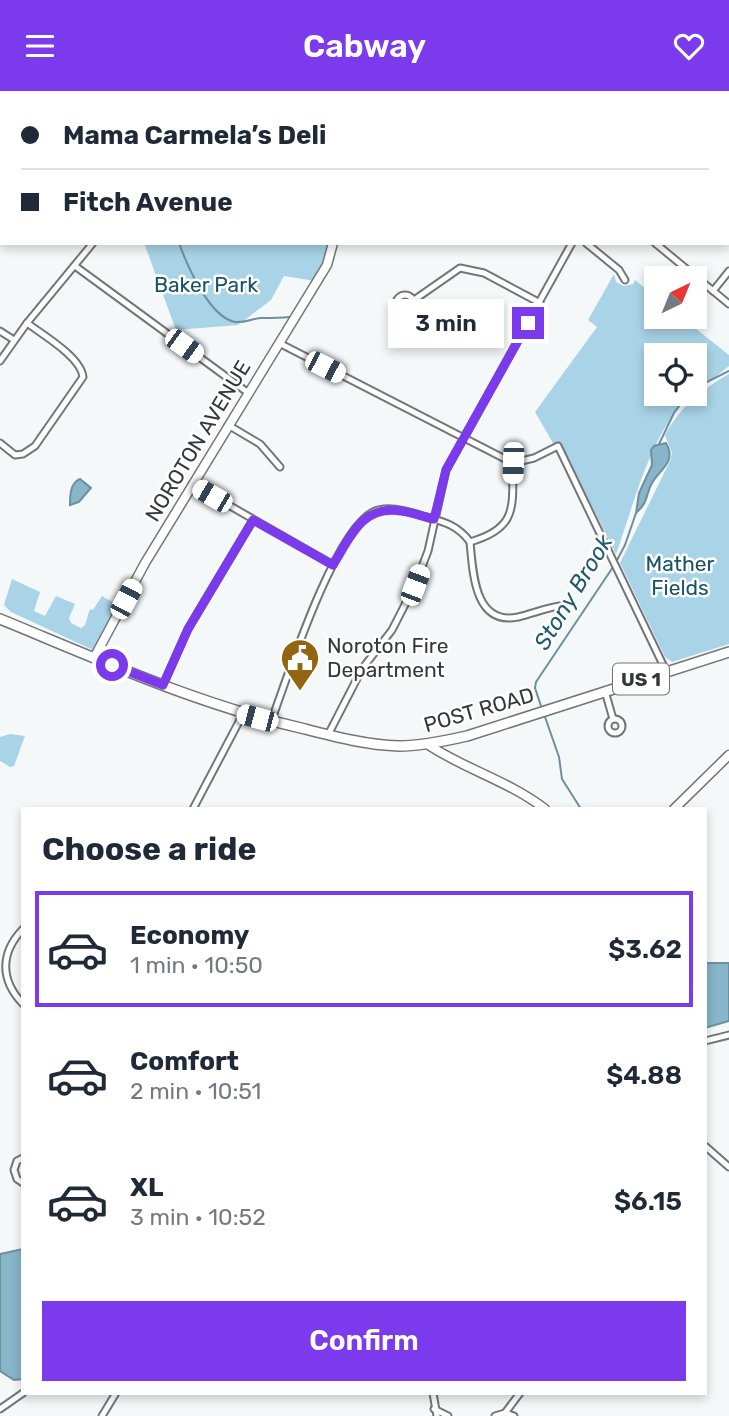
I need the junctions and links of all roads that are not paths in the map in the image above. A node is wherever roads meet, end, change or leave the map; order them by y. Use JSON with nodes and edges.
{"nodes":[{"id":1,"x":91,"y":245,"type":"edge"},
{"id":2,"x":332,"y":245,"type":"edge"},
{"id":3,"x":571,"y":245,"type":"edge"},
{"id":4,"x":588,"y":245,"type":"edge"},
{"id":5,"x":657,"y":245,"type":"edge"},
{"id":6,"x":75,"y":266,"type":"junction"},
{"id":7,"x":729,"y":271,"type":"edge"},
{"id":8,"x":625,"y":280,"type":"dead end"},
{"id":9,"x":713,"y":291,"type":"junction"},
{"id":10,"x":414,"y":300,"type":"dead end"},
{"id":11,"x":540,"y":303,"type":"junction"},
{"id":12,"x":729,"y":304,"type":"edge"},
{"id":13,"x":27,"y":323,"type":"junction"},
{"id":14,"x":0,"y":331,"type":"edge"},
{"id":15,"x":14,"y":340,"type":"junction"},
{"id":16,"x":278,"y":343,"type":"junction"},
{"id":17,"x":0,"y":361,"type":"edge"},
{"id":18,"x":247,"y":392,"type":"junction"},
{"id":19,"x":228,"y":425,"type":"junction"},
{"id":20,"x":463,"y":438,"type":"junction"},
{"id":21,"x":0,"y":443,"type":"edge"},
{"id":22,"x":513,"y":463,"type":"junction"},
{"id":23,"x":281,"y":467,"type":"dead end"},
{"id":24,"x":192,"y":484,"type":"junction"},
{"id":25,"x":434,"y":519,"type":"junction"},
{"id":26,"x":253,"y":520,"type":"junction"},
{"id":27,"x":470,"y":542,"type":"junction"},
{"id":28,"x":333,"y":565,"type":"junction"},
{"id":29,"x":566,"y":605,"type":"dead end"},
{"id":30,"x":0,"y":619,"type":"edge"},
{"id":31,"x":729,"y":652,"type":"edge"},
{"id":32,"x":94,"y":658,"type":"junction"},
{"id":33,"x":666,"y":671,"type":"junction"},
{"id":34,"x":163,"y":685,"type":"junction"},
{"id":35,"x":605,"y":691,"type":"junction"},
{"id":36,"x":243,"y":714,"type":"junction"},
{"id":37,"x":613,"y":719,"type":"dead end"},
{"id":38,"x":271,"y":722,"type":"junction"},
{"id":39,"x":328,"y":735,"type":"junction"},
{"id":40,"x":427,"y":744,"type":"junction"},
{"id":41,"x":729,"y":755,"type":"edge"},
{"id":42,"x":194,"y":807,"type":"edge"},
{"id":43,"x":541,"y":807,"type":"edge"},
{"id":44,"x":676,"y":807,"type":"edge"},
{"id":45,"x":21,"y":931,"type":"edge"},
{"id":46,"x":21,"y":1002,"type":"edge"},
{"id":47,"x":729,"y":1035,"type":"edge"},
{"id":48,"x":707,"y":1040,"type":"edge"},
{"id":49,"x":707,"y":1148,"type":"edge"},
{"id":50,"x":21,"y":1159,"type":"edge"},
{"id":51,"x":729,"y":1167,"type":"edge"},
{"id":52,"x":21,"y":1181,"type":"edge"},
{"id":53,"x":21,"y":1394,"type":"edge"},
{"id":54,"x":115,"y":1395,"type":"edge"},
{"id":55,"x":433,"y":1395,"type":"edge"},
{"id":56,"x":518,"y":1395,"type":"edge"},
{"id":57,"x":0,"y":1409,"type":"edge"},
{"id":58,"x":434,"y":1409,"type":"junction"},
{"id":59,"x":505,"y":1413,"type":"junction"},
{"id":60,"x":102,"y":1416,"type":"edge"},
{"id":61,"x":437,"y":1416,"type":"edge"},
{"id":62,"x":449,"y":1416,"type":"edge"},
{"id":63,"x":495,"y":1416,"type":"edge"},
{"id":64,"x":514,"y":1416,"type":"edge"}],
"edges":[{"from":1,"to":6,"type":"street"},
{"from":2,"to":16,"type":"main road","name":"NOROTON AVENUE"},
{"from":3,"to":11,"type":"street"},
{"from":4,"to":8,"type":"street"},
{"from":5,"to":9,"type":"street"},
{"from":6,"to":13,"type":"street"},
{"from":6,"to":18,"type":"street"},
{"from":7,"to":9,"type":"street"},
{"from":9,"to":12,"type":"street"},
{"from":10,"to":11,"type":"street"},
{"from":11,"to":20,"type":"street"},
{"from":13,"to":15,"type":"street"},
{"from":13,"to":21,"type":"street"},
{"from":14,"to":15,"type":"street"},
{"from":15,"to":17,"type":"street"},
{"from":16,"to":18,"type":"main road","name":"NOROTON AVENUE"},
{"from":16,"to":20,"type":"street"},
{"from":18,"to":19,"type":"main road","name":"NOROTON AVENUE"},
{"from":19,"to":23,"type":"street"},
{"from":19,"to":24,"type":"main road","name":"NOROTON AVENUE"},
{"from":20,"to":22,"type":"street"},
{"from":20,"to":25,"type":"street"},
{"from":22,"to":27,"type":"street"},
{"from":22,"to":33,"type":"street"},
{"from":24,"to":26,"type":"street"},
{"from":24,"to":32,"type":"main road","name":"NOROTON AVENUE"},
{"from":25,"to":27,"type":"street"},
{"from":25,"to":28,"type":"street"},
{"from":25,"to":39,"type":"street"},
{"from":26,"to":28,"type":"street"},
{"from":26,"to":34,"type":"street"},
{"from":27,"to":29,"type":"street"},
{"from":28,"to":38,"type":"street"},
{"from":30,"to":32,"type":"main road","name":"POST ROAD","number":"US 1"},
{"from":31,"to":33,"type":"main road","name":"POST ROAD","number":"US 1"},
{"from":32,"to":34,"type":"main road","name":"POST ROAD","number":"US 1"},
{"from":33,"to":35,"type":"main road","name":"POST ROAD","number":"US 1"},
{"from":34,"to":36,"type":"main road","name":"POST ROAD","number":"US 1"},
{"from":35,"to":37,"type":"street"},
{"from":35,"to":40,"type":"main road","name":"POST ROAD","number":"US 1"},
{"from":36,"to":38,"type":"main road","name":"POST ROAD","number":"US 1"},
{"from":36,"to":42,"type":"street"},
{"from":38,"to":39,"type":"main road","name":"POST ROAD","number":"US 1"},
{"from":39,"to":40,"type":"main road","name":"POST ROAD","number":"US 1"},
{"from":40,"to":43,"type":"main road"},
{"from":41,"to":44,"type":"main road"},
{"from":45,"to":46,"type":"street"},
{"from":47,"to":48,"type":"street"},
{"from":49,"to":51,"type":"street"},
{"from":50,"to":52,"type":"street"},
{"from":53,"to":57,"type":"street"},
{"from":54,"to":60,"type":"street"},
{"from":55,"to":58,"type":"street"},
{"from":56,"to":59,"type":"street"},
{"from":58,"to":61,"type":"street"},
{"from":58,"to":62,"type":"street"},
{"from":59,"to":63,"type":"street"},
{"from":59,"to":64,"type":"street"}]}
